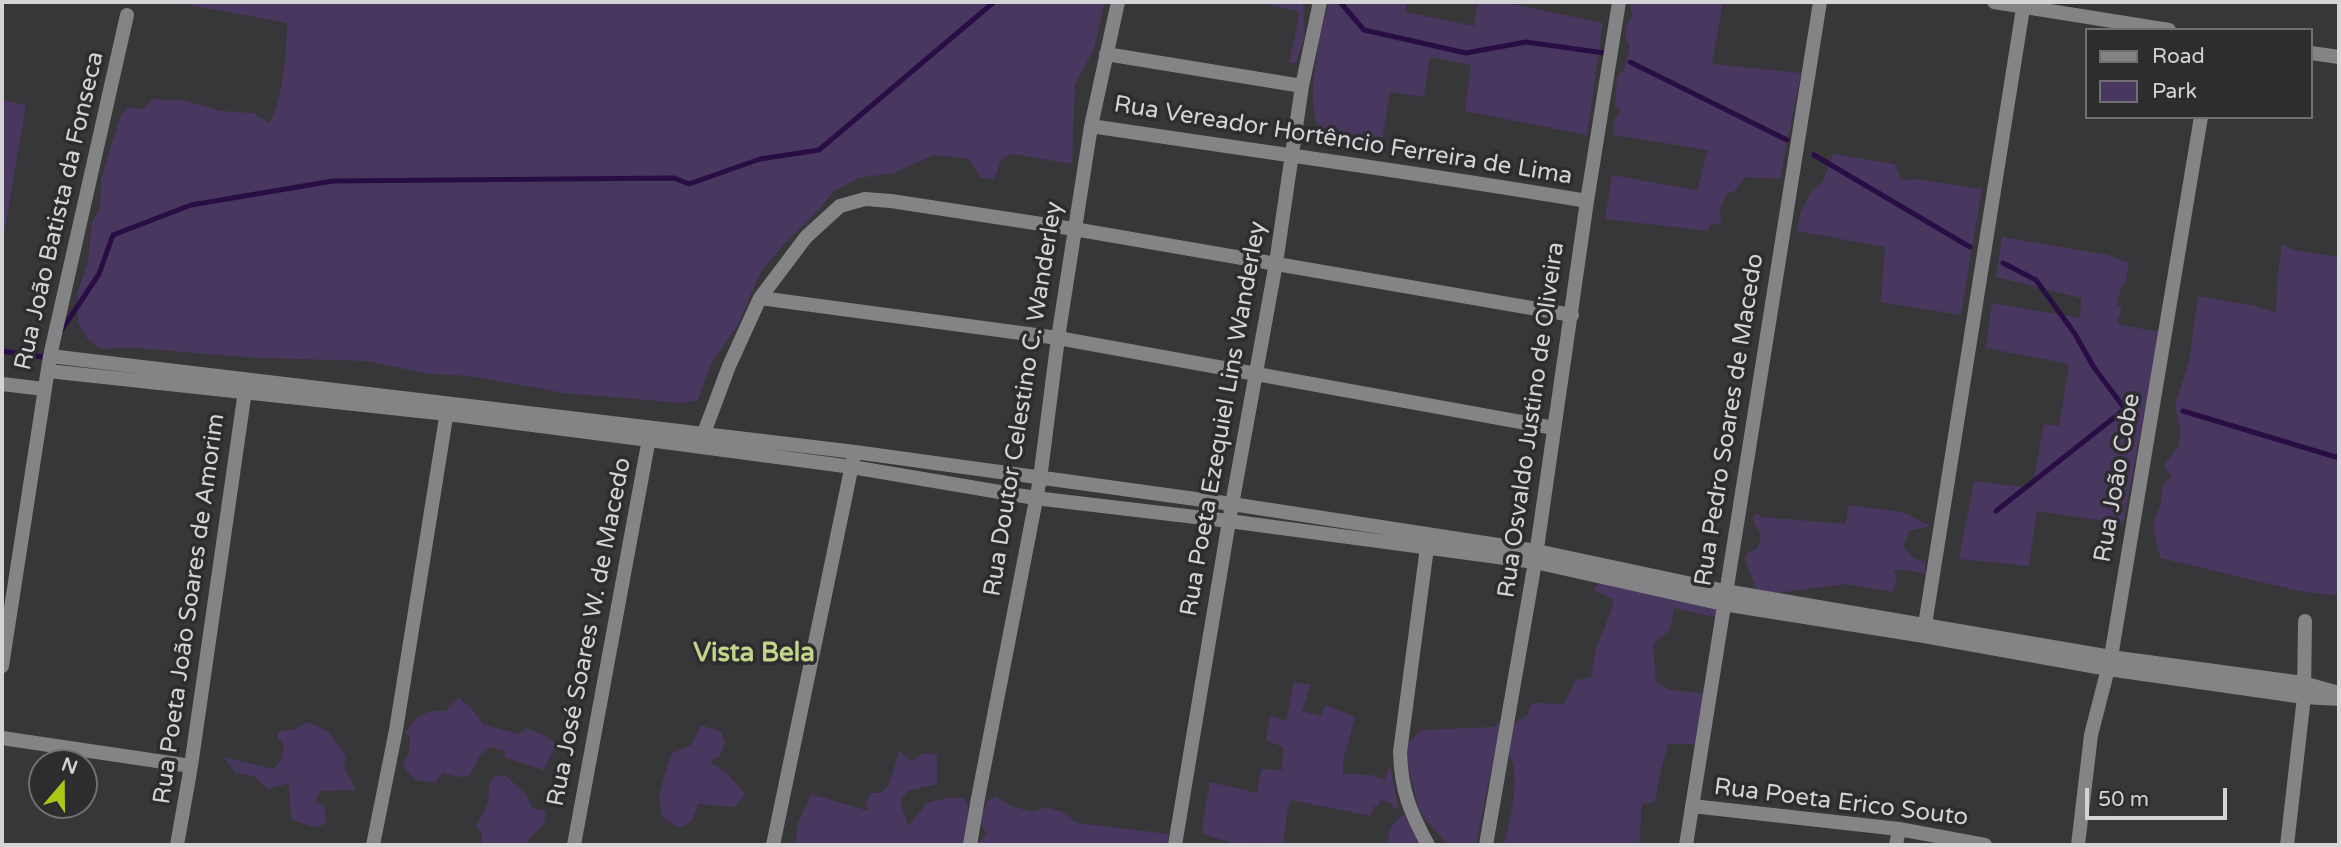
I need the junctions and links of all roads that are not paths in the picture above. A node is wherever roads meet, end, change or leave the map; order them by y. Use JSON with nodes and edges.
{"nodes":[{"id":1,"x":1118,"y":2,"type":"edge"},
{"id":2,"x":1320,"y":2,"type":"edge"},
{"id":3,"x":1619,"y":2,"type":"edge"},
{"id":4,"x":1820,"y":2,"type":"edge"},
{"id":5,"x":1994,"y":2,"type":"edge"},
{"id":6,"x":2024,"y":4,"type":"edge"},
{"id":7,"x":127,"y":15,"type":"dead end"},
{"id":8,"x":2158,"y":28,"type":"edge"},
{"id":9,"x":2313,"y":52,"type":"edge"},
{"id":10,"x":1106,"y":54,"type":"junction"},
{"id":11,"x":2339,"y":57,"type":"edge"},
{"id":12,"x":1302,"y":86,"type":"junction"},
{"id":13,"x":2201,"y":119,"type":"edge"},
{"id":14,"x":1091,"y":126,"type":"junction"},
{"id":15,"x":1292,"y":157,"type":"junction"},
{"id":16,"x":1587,"y":201,"type":"junction"},
{"id":17,"x":1074,"y":229,"type":"junction"},
{"id":18,"x":1276,"y":263,"type":"junction"},
{"id":19,"x":760,"y":298,"type":"junction"},
{"id":20,"x":1572,"y":315,"type":"junction"},
{"id":21,"x":1058,"y":338,"type":"junction"},
{"id":22,"x":50,"y":356,"type":"junction"},
{"id":23,"x":48,"y":371,"type":"junction"},
{"id":24,"x":1256,"y":372,"type":"junction"},
{"id":25,"x":2,"y":384,"type":"edge"},
{"id":26,"x":246,"y":385,"type":"junction"},
{"id":27,"x":44,"y":390,"type":"junction"},
{"id":28,"x":448,"y":409,"type":"junction"},
{"id":29,"x":1554,"y":428,"type":"junction"},
{"id":30,"x":650,"y":434,"type":"junction"},
{"id":31,"x":701,"y":440,"type":"junction"},
{"id":32,"x":855,"y":452,"type":"junction"},
{"id":33,"x":852,"y":467,"type":"junction"},
{"id":34,"x":1040,"y":479,"type":"junction"},
{"id":35,"x":1035,"y":498,"type":"junction"},
{"id":36,"x":1232,"y":504,"type":"junction"},
{"id":37,"x":1229,"y":521,"type":"junction"},
{"id":38,"x":1428,"y":541,"type":"junction"},
{"id":39,"x":1536,"y":556,"type":"junction"},
{"id":40,"x":1724,"y":598,"type":"junction"},
{"id":41,"x":2305,"y":621,"type":"dead end"},
{"id":42,"x":1925,"y":630,"type":"junction"},
{"id":43,"x":2109,"y":663,"type":"junction"},
{"id":44,"x":2,"y":666,"type":"edge"},
{"id":45,"x":2304,"y":690,"type":"junction"},
{"id":46,"x":2339,"y":693,"type":"edge"},
{"id":47,"x":2339,"y":699,"type":"edge"},
{"id":48,"x":2,"y":738,"type":"edge"},
{"id":49,"x":191,"y":766,"type":"junction"},
{"id":50,"x":1692,"y":806,"type":"junction"},
{"id":51,"x":1899,"y":829,"type":"junction"},
{"id":52,"x":177,"y":845,"type":"edge"},
{"id":53,"x":373,"y":845,"type":"edge"},
{"id":54,"x":573,"y":845,"type":"edge"},
{"id":55,"x":773,"y":845,"type":"edge"},
{"id":56,"x":971,"y":845,"type":"edge"},
{"id":57,"x":1175,"y":845,"type":"edge"},
{"id":58,"x":1428,"y":845,"type":"edge"},
{"id":59,"x":1486,"y":845,"type":"edge"},
{"id":60,"x":1686,"y":845,"type":"edge"},
{"id":61,"x":1896,"y":845,"type":"edge"},
{"id":62,"x":1985,"y":845,"type":"edge"},
{"id":63,"x":2078,"y":845,"type":"edge"},
{"id":64,"x":2287,"y":845,"type":"edge"}],
"edges":[{"from":1,"to":10,"type":"street","name":"Rua Doutor Celestino C. Wanderley"},
{"from":2,"to":12,"type":"street","name":"Rua Poeta Ezequiel Lins Wanderley"},
{"from":3,"to":16,"type":"street","name":"Rua Osvaldo Justino de Oliveira"},
{"from":4,"to":40,"type":"street","name":"Rua Pedro Soares de Macedo"},
{"from":5,"to":6,"type":"street"},
{"from":6,"to":8,"type":"street"},
{"from":6,"to":42,"type":"street"},
{"from":7,"to":22,"type":"street","name":"Rua João Batista da Fonseca"},
{"from":9,"to":11,"type":"street"},
{"from":10,"to":12,"type":"street"},
{"from":10,"to":14,"type":"street","name":"Rua Doutor Celestino C. Wanderley"},
{"from":12,"to":15,"type":"street","name":"Rua Poeta Ezequiel Lins Wanderley"},
{"from":13,"to":43,"type":"street","name":"Rua João Cobe"},
{"from":14,"to":15,"type":"street","name":"Rua Vereador Hortêncio Ferreira de Lima"},
{"from":14,"to":17,"type":"street","name":"Rua Doutor Celestino C. Wanderley"},
{"from":15,"to":16,"type":"street","name":"Rua Vereador Hortêncio Ferreira de Lima"},
{"from":15,"to":18,"type":"street","name":"Rua Poeta Ezequiel Lins Wanderley"},
{"from":16,"to":20,"type":"street","name":"Rua Osvaldo Justino de Oliveira"},
{"from":17,"to":18,"type":"street"},
{"from":17,"to":19,"type":"street"},
{"from":17,"to":21,"type":"street","name":"Rua Doutor Celestino C. Wanderley"},
{"from":18,"to":20,"type":"street"},
{"from":18,"to":24,"type":"street","name":"Rua Poeta Ezequiel Lins Wanderley"},
{"from":19,"to":21,"type":"street"},
{"from":19,"to":31,"type":"street"},
{"from":20,"to":29,"type":"street","name":"Rua Osvaldo Justino de Oliveira"},
{"from":21,"to":24,"type":"street"},
{"from":21,"to":34,"type":"street","name":"Rua Doutor Celestino C. Wanderley"},
{"from":22,"to":23,"type":"street","name":"Rua João Batista da Fonseca"},
{"from":22,"to":26,"type":"street"},
{"from":23,"to":26,"type":"street"},
{"from":23,"to":27,"type":"street","name":"Rua João Batista da Fonseca"},
{"from":24,"to":29,"type":"street"},
{"from":24,"to":36,"type":"street","name":"Rua Poeta Ezequiel Lins Wanderley"},
{"from":25,"to":27,"type":"street"},
{"from":26,"to":28,"type":"street"},
{"from":26,"to":49,"type":"street","name":"Rua Poeta João Soares de Amorim"},
{"from":27,"to":44,"type":"street","name":"Rua João Batista da Fonseca"},
{"from":28,"to":30,"type":"street"},
{"from":28,"to":53,"type":"street"},
{"from":29,"to":39,"type":"street","name":"Rua Osvaldo Justino de Oliveira"},
{"from":30,"to":31,"type":"street"},
{"from":30,"to":54,"type":"street","name":"Rua José Soares W. de Macedo"},
{"from":31,"to":32,"type":"street"},
{"from":31,"to":33,"type":"street"},
{"from":32,"to":33,"type":"street"},
{"from":32,"to":34,"type":"street"},
{"from":33,"to":35,"type":"street"},
{"from":33,"to":55,"type":"street"},
{"from":34,"to":35,"type":"street","name":"Rua Doutor Celestino C. Wanderley"},
{"from":34,"to":36,"type":"street"},
{"from":35,"to":37,"type":"street"},
{"from":35,"to":56,"type":"street","name":"Rua Doutor Celestino C. Wanderley"},
{"from":36,"to":37,"type":"street","name":"Rua Poeta Ezequiel Lins Wanderley"},
{"from":36,"to":38,"type":"street"},
{"from":37,"to":38,"type":"street"},
{"from":37,"to":57,"type":"street","name":"Rua Poeta Ezequiel Lins Wanderley"},
{"from":38,"to":39,"type":"street"},
{"from":38,"to":58,"type":"street"},
{"from":39,"to":40,"type":"street"},
{"from":39,"to":59,"type":"street","name":"Rua Osvaldo Justino de Oliveira"},
{"from":40,"to":42,"type":"street"},
{"from":40,"to":50,"type":"street","name":"Rua Pedro Soares de Macedo"},
{"from":41,"to":45,"type":"street"},
{"from":42,"to":43,"type":"street"},
{"from":43,"to":45,"type":"street"},
{"from":43,"to":63,"type":"street","name":"Rua João Cobe"},
{"from":45,"to":46,"type":"street"},
{"from":45,"to":47,"type":"street"},
{"from":45,"to":64,"type":"street"},
{"from":48,"to":49,"type":"street"},
{"from":49,"to":52,"type":"street","name":"Rua Poeta João Soares de Amorim"},
{"from":50,"to":51,"type":"street","name":"Rua Poeta Erico Souto"},
{"from":50,"to":60,"type":"street","name":"Rua Pedro Soares de Macedo"},
{"from":51,"to":61,"type":"street"},
{"from":51,"to":62,"type":"street","name":"Rua Poeta Erico Souto"}]}
